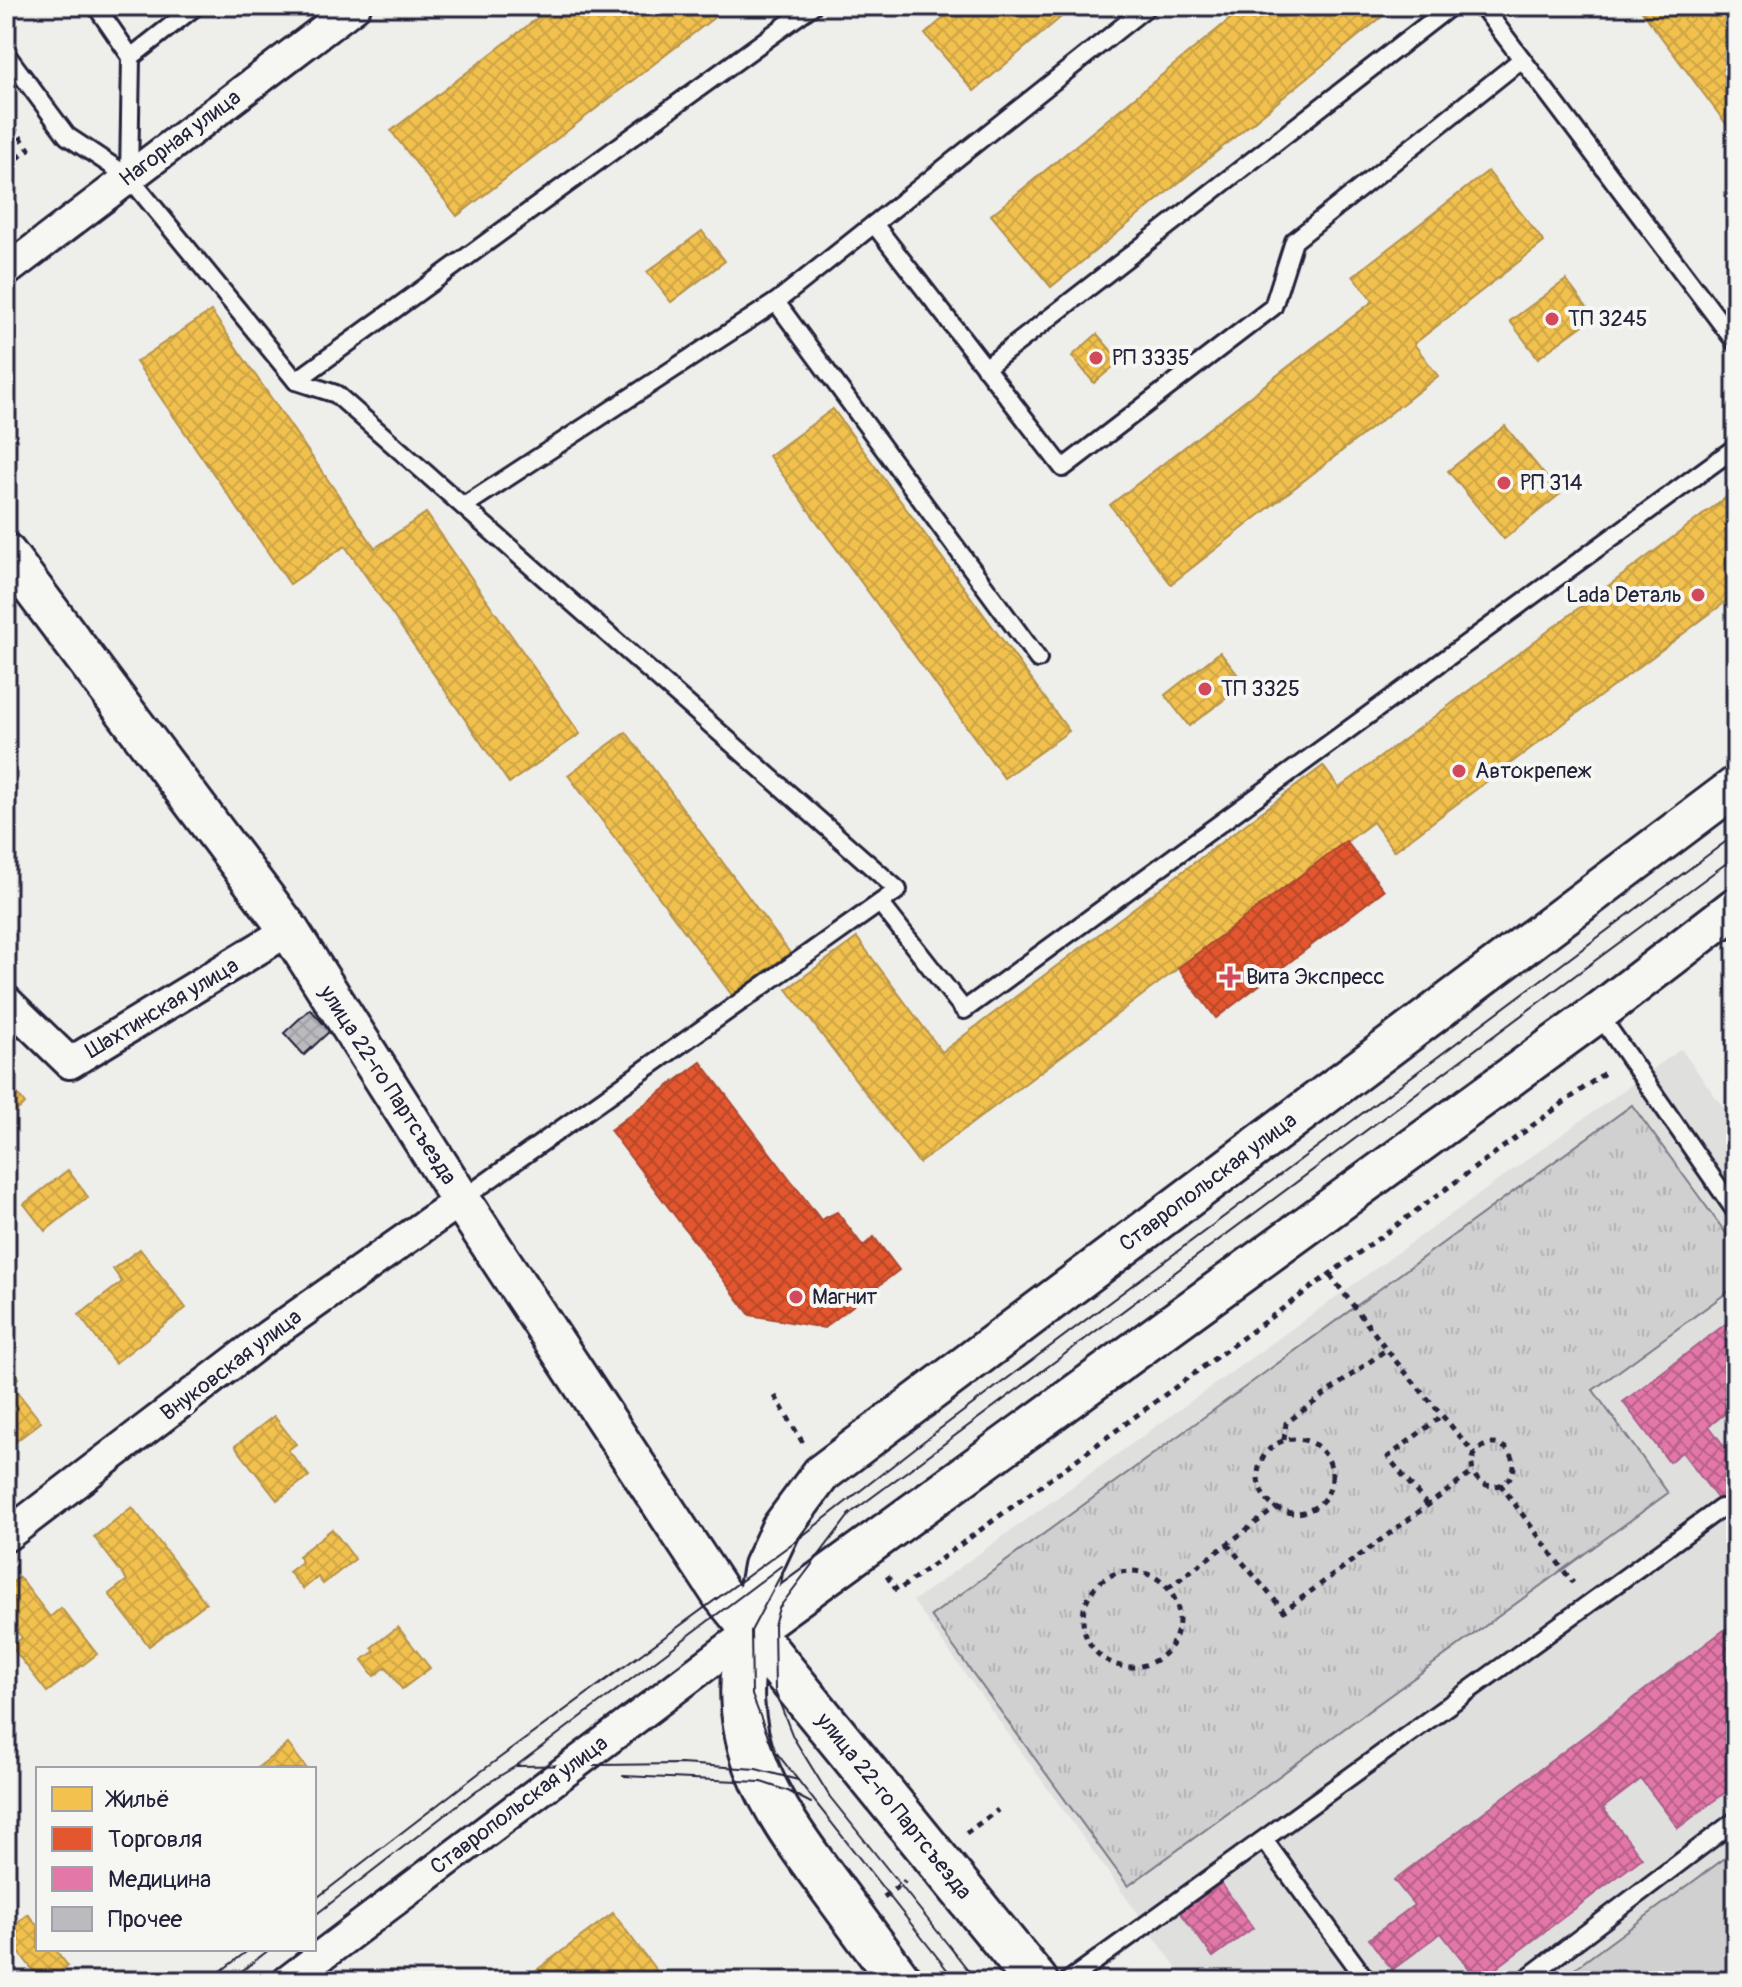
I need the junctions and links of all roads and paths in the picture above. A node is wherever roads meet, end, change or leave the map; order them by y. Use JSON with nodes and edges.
{"nodes":[{"id":1,"x":96,"y":6,"type":"edge"},
{"id":2,"x":196,"y":6,"type":"edge"},
{"id":3,"x":355,"y":6,"type":"edge"},
{"id":4,"x":812,"y":6,"type":"edge"},
{"id":5,"x":1148,"y":6,"type":"edge"},
{"id":6,"x":1451,"y":6,"type":"edge"},
{"id":7,"x":1482,"y":6,"type":"edge"},
{"id":8,"x":6,"y":54,"type":"edge"},
{"id":9,"x":131,"y":57,"type":"junction"},
{"id":10,"x":1522,"y":59,"type":"junction"},
{"id":11,"x":6,"y":117,"type":"edge"},
{"id":12,"x":6,"y":168,"type":"edge"},
{"id":13,"x":129,"y":177,"type":"junction"},
{"id":14,"x":874,"y":224,"type":"junction"},
{"id":15,"x":6,"y":271,"type":"edge"},
{"id":16,"x":776,"y":302,"type":"junction"},
{"id":17,"x":1734,"y":336,"type":"edge"},
{"id":18,"x":985,"y":368,"type":"junction"},
{"id":19,"x":296,"y":381,"type":"junction"},
{"id":20,"x":1736,"y":447,"type":"edge"},
{"id":21,"x":464,"y":506,"type":"junction"},
{"id":22,"x":6,"y":553,"type":"edge"},
{"id":23,"x":1038,"y":659,"type":"dead end"},
{"id":24,"x":1736,"y":786,"type":"edge"},
{"id":25,"x":880,"y":903,"type":"junction"},
{"id":26,"x":1736,"y":907,"type":"edge"},
{"id":27,"x":289,"y":930,"type":"junction"},
{"id":28,"x":6,"y":1001,"type":"edge"},
{"id":29,"x":1598,"y":1013,"type":"junction"},
{"id":30,"x":461,"y":1200,"type":"junction"},
{"id":31,"x":1736,"y":1212,"type":"edge"},
{"id":32,"x":1330,"y":1275,"type":"dead end"},
{"id":33,"x":1387,"y":1349,"type":"junction"},
{"id":34,"x":1443,"y":1415,"type":"junction"},
{"id":35,"x":1284,"y":1440,"type":"junction"},
{"id":36,"x":1475,"y":1454,"type":"junction"},
{"id":37,"x":1473,"y":1472,"type":"junction"},
{"id":38,"x":1500,"y":1484,"type":"junction"},
{"id":39,"x":1427,"y":1505,"type":"junction"},
{"id":40,"x":1277,"y":1507,"type":"junction"},
{"id":41,"x":1721,"y":1508,"type":"dead end"},
{"id":42,"x":6,"y":1536,"type":"edge"},
{"id":43,"x":1227,"y":1544,"type":"junction"},
{"id":44,"x":1168,"y":1588,"type":"junction"},
{"id":45,"x":1589,"y":1604,"type":"junction"},
{"id":46,"x":751,"y":1631,"type":"junction"},
{"id":47,"x":1736,"y":1820,"type":"edge"},
{"id":48,"x":1264,"y":1840,"type":"junction"},
{"id":49,"x":288,"y":1981,"type":"edge"},
{"id":50,"x":900,"y":1981,"type":"edge"},
{"id":51,"x":1036,"y":1981,"type":"edge"},
{"id":52,"x":1068,"y":1981,"type":"edge"},
{"id":53,"x":1367,"y":1981,"type":"edge"},
{"id":54,"x":1523,"y":1981,"type":"edge"}],
"edges":[{"from":1,"to":9,"type":"lane"},
{"from":2,"to":9,"type":"lane"},
{"from":3,"to":13,"type":"street","name":"Нагорная улица"},
{"from":4,"to":19,"type":"lane"},
{"from":5,"to":14,"type":"lane"},
{"from":6,"to":18,"type":"lane"},
{"from":7,"to":10,"type":"lane"},
{"from":8,"to":13,"type":"lane"},
{"from":9,"to":13,"type":"lane"},
{"from":10,"to":17,"type":"lane"},
{"from":10,"to":18,"type":"lane"},
{"from":11,"to":12,"type":"path"},
{"from":13,"to":15,"type":"street","name":"Нагорная улица"},
{"from":13,"to":19,"type":"lane"},
{"from":14,"to":16,"type":"lane"},
{"from":14,"to":18,"type":"lane"},
{"from":16,"to":21,"type":"lane"},
{"from":16,"to":23,"type":"lane"},
{"from":19,"to":21,"type":"lane"},
{"from":20,"to":25,"type":"lane"},
{"from":21,"to":25,"type":"lane"},
{"from":22,"to":27,"type":"street","name":"улица 22-го Партсъезда"},
{"from":24,"to":46,"type":"street","name":"Ставропольская улица"},
{"from":25,"to":30,"type":"lane"},
{"from":26,"to":29,"type":"street","name":"Ставропольская улица"},
{"from":27,"to":28,"type":"street","name":"Шахтинская улица"},
{"from":27,"to":30,"type":"street","name":"улица 22-го Партсъезда"},
{"from":29,"to":31,"type":"lane"},
{"from":29,"to":46,"type":"street","name":"Ставропольская улица"},
{"from":30,"to":42,"type":"street","name":"Внуковская улица"},
{"from":30,"to":46,"type":"street","name":"улица 22-го Партсъезда"},
{"from":32,"to":33,"type":"path"},
{"from":33,"to":34,"type":"path"},
{"from":33,"to":35,"type":"path"},
{"from":34,"to":36,"type":"path"},
{"from":34,"to":39,"type":"path"},
{"from":35,"to":40,"type":"path"},
{"from":35,"to":40,"type":"path"},
{"from":36,"to":37,"type":"path"},
{"from":36,"to":38,"type":"path"},
{"from":37,"to":38,"type":"path"},
{"from":37,"to":39,"type":"path"},
{"from":38,"to":45,"type":"path"},
{"from":39,"to":43,"type":"path"},
{"from":40,"to":43,"type":"path"},
{"from":41,"to":45,"type":"lane"},
{"from":43,"to":44,"type":"path"},
{"from":44,"to":44,"type":"path"},
{"from":45,"to":48,"type":"lane"},
{"from":46,"to":49,"type":"street","name":"Ставропольская улица"},
{"from":46,"to":50,"type":"main road"},
{"from":46,"to":51,"type":"main road","name":"улица 22-го Партсъезда"},
{"from":47,"to":54,"type":"lane"},
{"from":48,"to":52,"type":"lane"},
{"from":48,"to":53,"type":"lane"}]}
